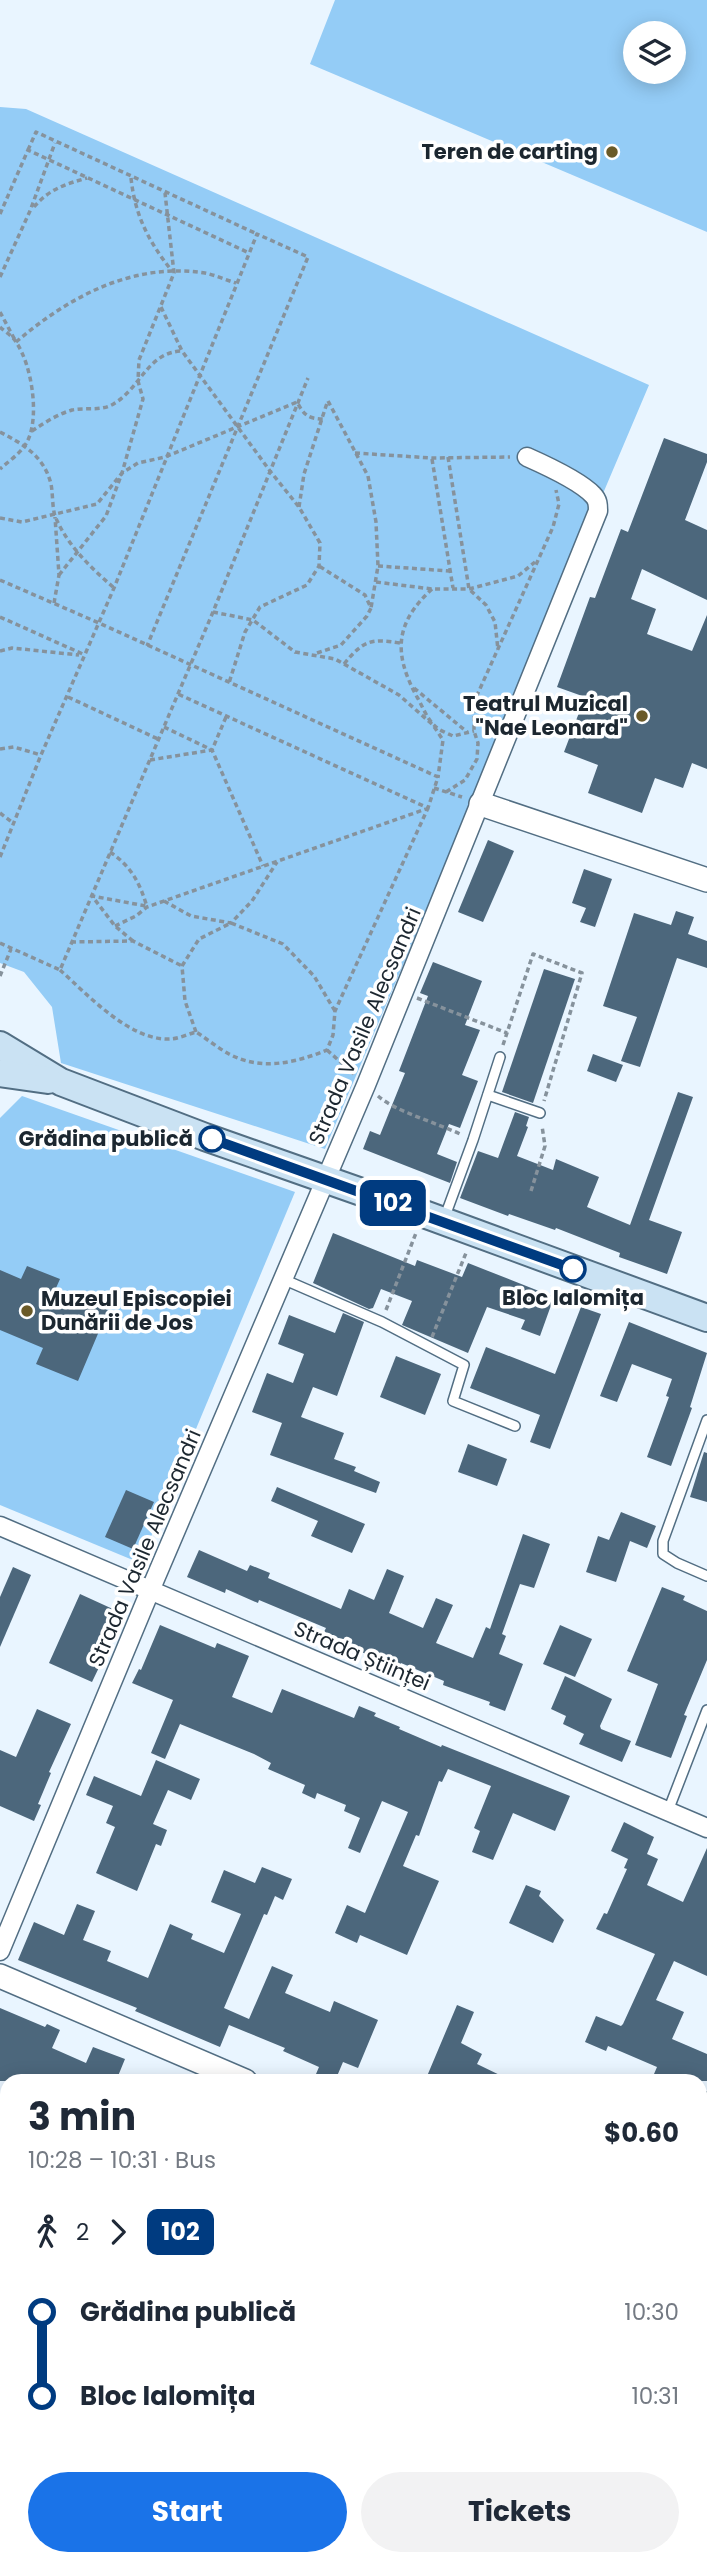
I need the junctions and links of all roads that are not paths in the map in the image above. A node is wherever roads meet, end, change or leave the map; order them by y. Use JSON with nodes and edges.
{"nodes":[{"id":1,"x":527,"y":457,"type":"road end"},
{"id":2,"x":481,"y":804,"type":"junction"},
{"id":3,"x":707,"y":880,"type":"edge"},
{"id":4,"x":0,"y":1045,"type":"edge"},
{"id":5,"x":500,"y":1057,"type":"road end"},
{"id":6,"x":0,"y":1073,"type":"edge"},
{"id":7,"x":61,"y":1082,"type":"junction"},
{"id":8,"x":488,"y":1096,"type":"junction"},
{"id":9,"x":540,"y":1114,"type":"road end"},
{"id":10,"x":326,"y":1180,"type":"junction"},
{"id":11,"x":433,"y":1217,"type":"junction"},
{"id":12,"x":285,"y":1280,"type":"junction"},
{"id":13,"x":707,"y":1318,"type":"edge"},
{"id":14,"x":707,"y":1420,"type":"edge"},
{"id":15,"x":515,"y":1426,"type":"dead end"},
{"id":16,"x":0,"y":1526,"type":"edge"},
{"id":17,"x":707,"y":1576,"type":"edge"},
{"id":18,"x":150,"y":1590,"type":"junction"},
{"id":19,"x":707,"y":1710,"type":"edge"},
{"id":20,"x":668,"y":1811,"type":"junction"},
{"id":21,"x":707,"y":1829,"type":"edge"},
{"id":22,"x":0,"y":1951,"type":"edge"},
{"id":23,"x":0,"y":1976,"type":"edge"},
{"id":24,"x":229,"y":2074,"type":"edge"}],
"edges":[{"from":1,"to":2,"type":"street","name":"Strada Vasile Alecsandri"},
{"from":2,"to":3,"type":"street"},
{"from":2,"to":10,"type":"street","name":"Strada Vasile Alecsandri"},
{"from":4,"to":7,"type":"main road"},
{"from":5,"to":8,"type":"lane"},
{"from":6,"to":7,"type":"main road"},
{"from":7,"to":10,"type":"main road"},
{"from":8,"to":9,"type":"lane"},
{"from":8,"to":11,"type":"lane"},
{"from":10,"to":11,"type":"main road"},
{"from":10,"to":12,"type":"street","name":"Strada Vasile Alecsandri"},
{"from":11,"to":13,"type":"main road"},
{"from":12,"to":15,"type":"lane"},
{"from":12,"to":18,"type":"street","name":"Strada Vasile Alecsandri"},
{"from":14,"to":17,"type":"lane"},
{"from":16,"to":18,"type":"street","name":"Strada Științei"},
{"from":18,"to":20,"type":"street","name":"Strada Științei"},
{"from":18,"to":22,"type":"street","name":"Strada Vasile Alecsandri"},
{"from":19,"to":20,"type":"lane"},
{"from":20,"to":21,"type":"street","name":"Strada Științei"},
{"from":23,"to":24,"type":"street"}]}
